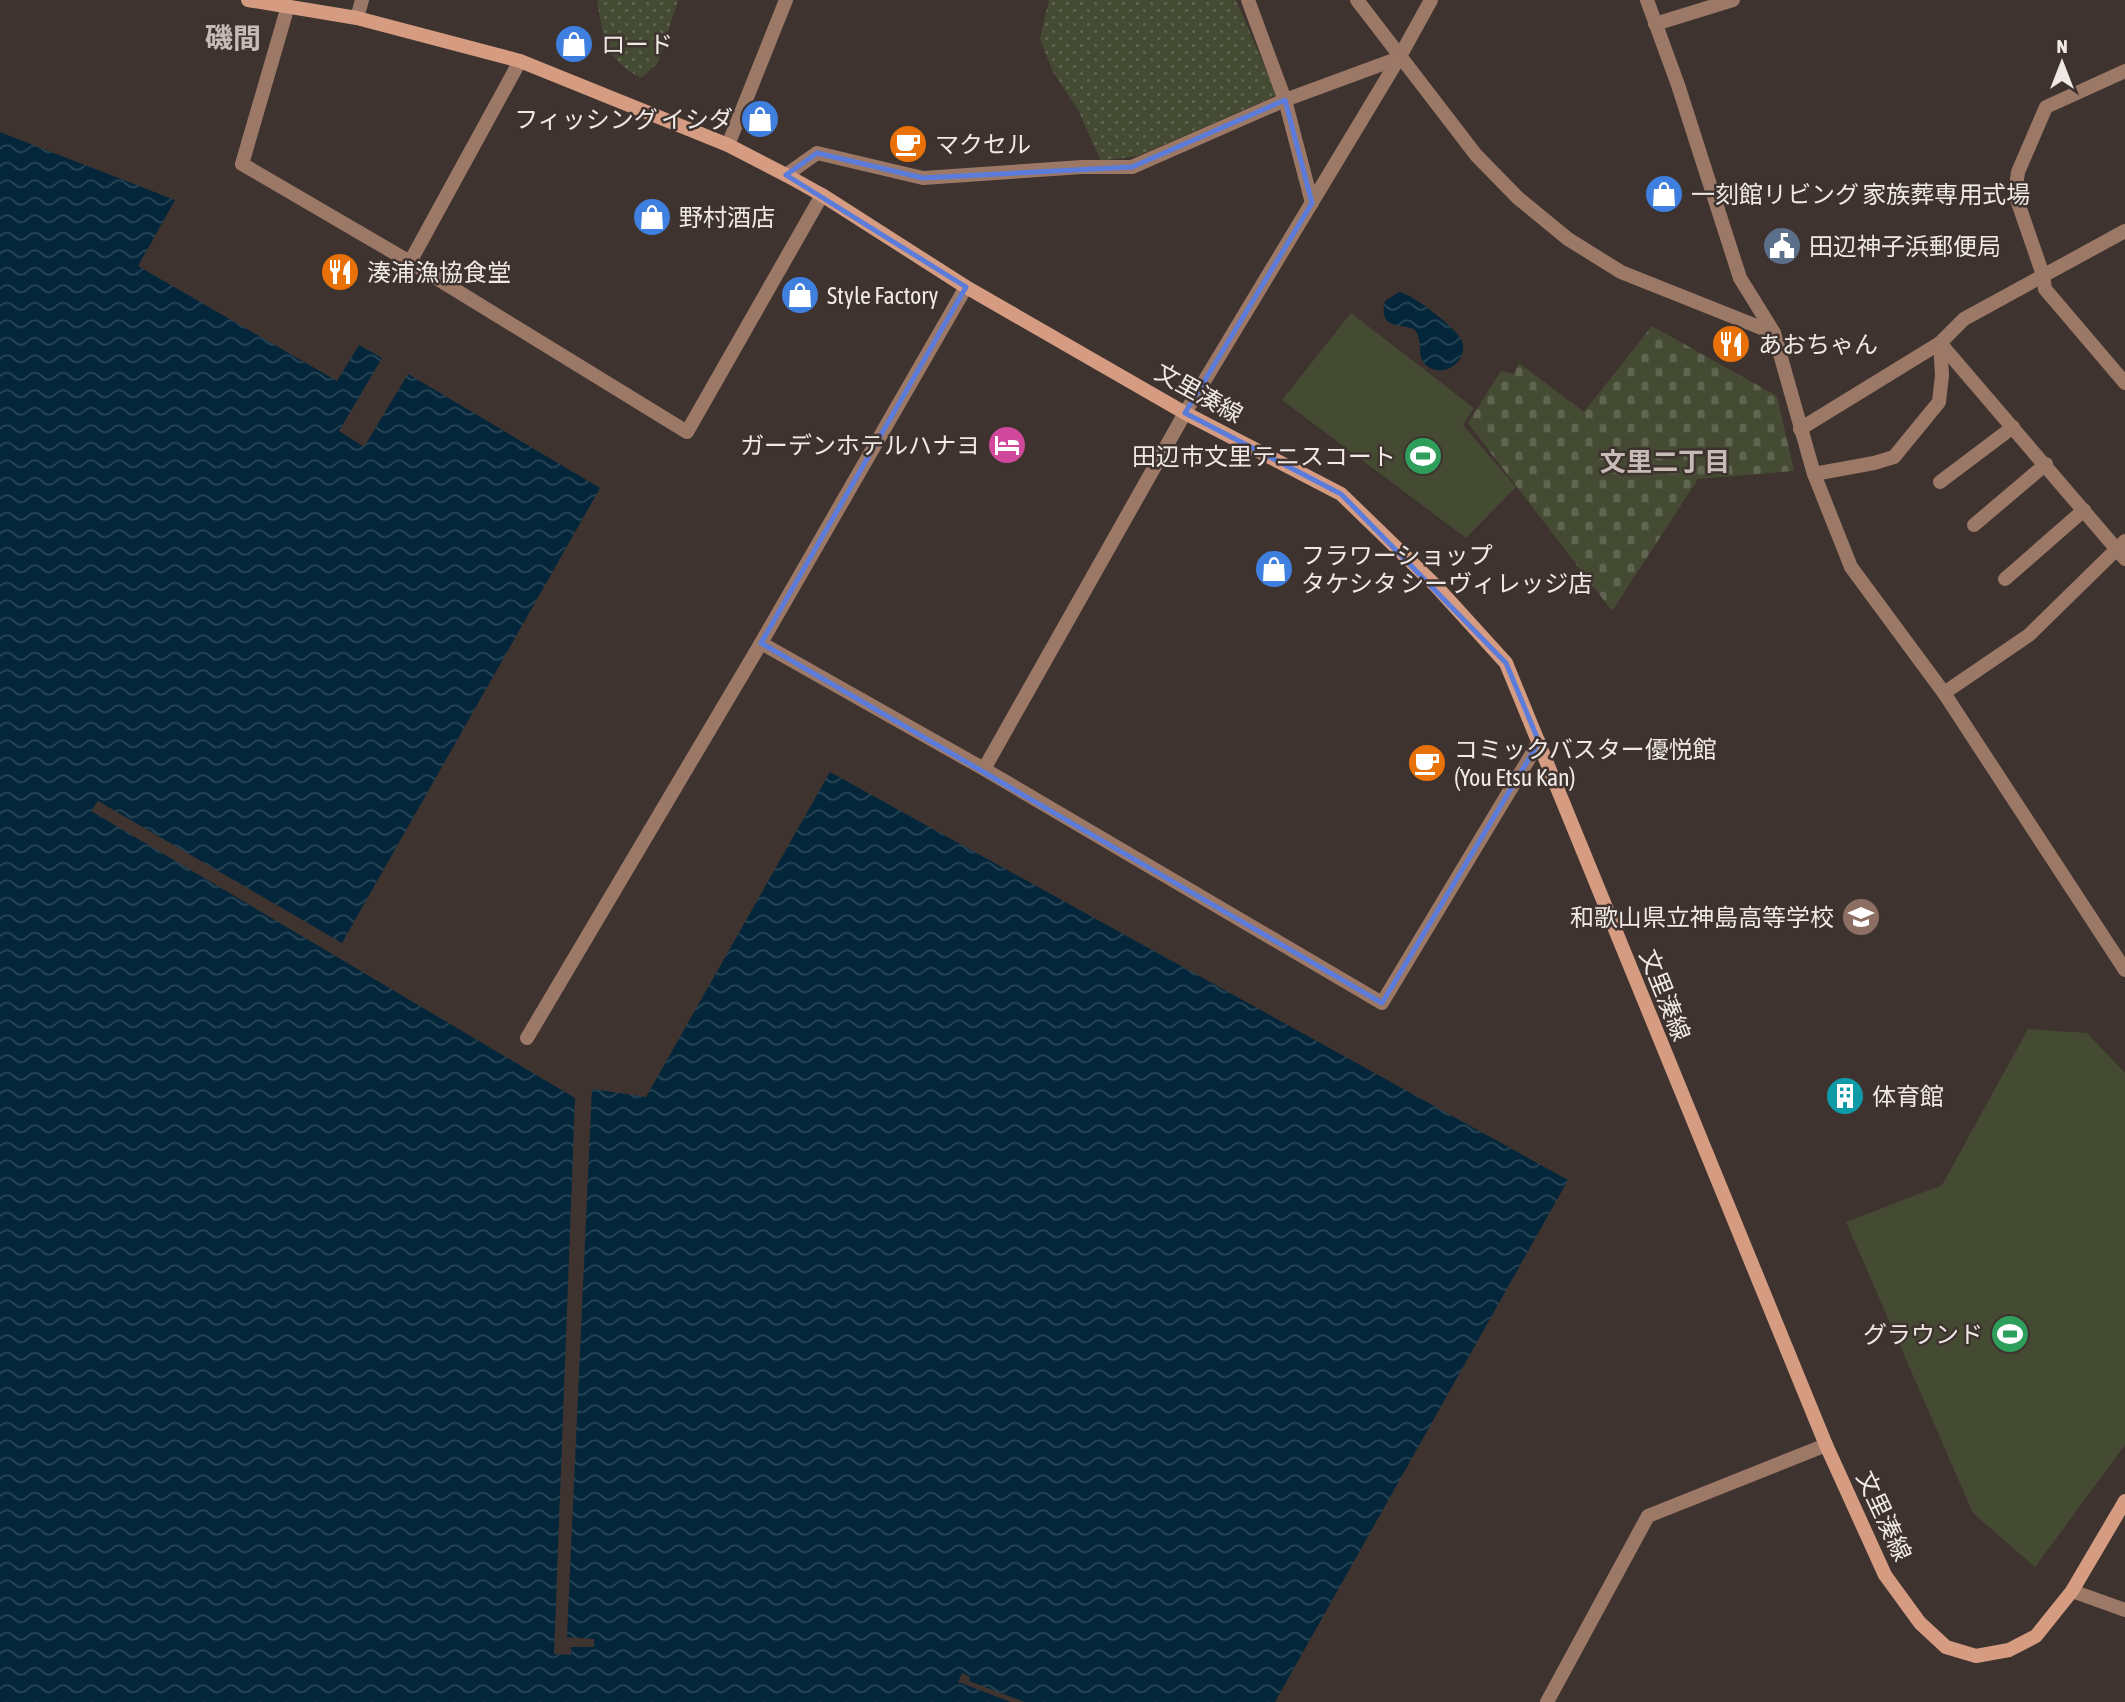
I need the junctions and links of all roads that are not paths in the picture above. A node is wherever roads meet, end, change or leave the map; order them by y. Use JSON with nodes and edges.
{"nodes":[{"id":1,"x":248,"y":0,"type":"edge"},
{"id":2,"x":362,"y":0,"type":"edge"},
{"id":3,"x":786,"y":0,"type":"edge"},
{"id":4,"x":1248,"y":0,"type":"edge"},
{"id":5,"x":1357,"y":0,"type":"edge"},
{"id":6,"x":1431,"y":0,"type":"edge"},
{"id":7,"x":1647,"y":0,"type":"edge"},
{"id":8,"x":1733,"y":0,"type":"edge"},
{"id":9,"x":298,"y":5,"type":"edge"},
{"id":10,"x":357,"y":18,"type":"junction"},
{"id":11,"x":1656,"y":24,"type":"junction"},
{"id":12,"x":1399,"y":58,"type":"junction"},
{"id":13,"x":520,"y":61,"type":"junction"},
{"id":14,"x":2125,"y":71,"type":"edge"},
{"id":15,"x":1285,"y":100,"type":"junction"},
{"id":16,"x":728,"y":145,"type":"junction"},
{"id":17,"x":786,"y":175,"type":"junction"},
{"id":18,"x":822,"y":195,"type":"junction"},
{"id":19,"x":1312,"y":203,"type":"junction"},
{"id":20,"x":2125,"y":231,"type":"edge"},
{"id":21,"x":410,"y":262,"type":"junction"},
{"id":22,"x":2043,"y":275,"type":"junction"},
{"id":23,"x":966,"y":287,"type":"junction"},
{"id":24,"x":1774,"y":334,"type":"junction"},
{"id":25,"x":1940,"y":343,"type":"junction"},
{"id":26,"x":2125,"y":383,"type":"edge"},
{"id":27,"x":1185,"y":413,"type":"junction"},
{"id":28,"x":2013,"y":427,"type":"junction"},
{"id":29,"x":1800,"y":429,"type":"junction"},
{"id":30,"x":2046,"y":464,"type":"junction"},
{"id":31,"x":1814,"y":474,"type":"junction"},
{"id":32,"x":1940,"y":482,"type":"dead end"},
{"id":33,"x":2084,"y":510,"type":"junction"},
{"id":34,"x":1974,"y":525,"type":"dead end"},
{"id":35,"x":2122,"y":549,"type":"edge"},
{"id":36,"x":2005,"y":579,"type":"dead end"},
{"id":37,"x":761,"y":643,"type":"junction"},
{"id":38,"x":1944,"y":693,"type":"junction"},
{"id":39,"x":1539,"y":742,"type":"junction"},
{"id":40,"x":984,"y":769,"type":"junction"},
{"id":41,"x":2120,"y":953,"type":"edge"},
{"id":42,"x":2125,"y":970,"type":"edge"},
{"id":43,"x":527,"y":1038,"type":"dead end"},
{"id":44,"x":1826,"y":1445,"type":"junction"},
{"id":45,"x":2125,"y":1501,"type":"edge"},
{"id":46,"x":2071,"y":1591,"type":"junction"},
{"id":47,"x":2125,"y":1610,"type":"edge"},
{"id":48,"x":1547,"y":1702,"type":"edge"}],
"edges":[{"from":1,"to":9,"type":"main road","name":"文里湊線"},
{"from":2,"to":10,"type":"street"},
{"from":3,"to":16,"type":"street"},
{"from":4,"to":15,"type":"street"},
{"from":5,"to":12,"type":"street"},
{"from":6,"to":12,"type":"street"},
{"from":7,"to":11,"type":"street"},
{"from":8,"to":11,"type":"street"},
{"from":9,"to":10,"type":"main road","name":"文里湊線"},
{"from":9,"to":21,"type":"street"},
{"from":10,"to":13,"type":"main road","name":"文里湊線"},
{"from":11,"to":24,"type":"street"},
{"from":12,"to":15,"type":"street"},
{"from":12,"to":19,"type":"street"},
{"from":12,"to":24,"type":"street"},
{"from":13,"to":16,"type":"main road","name":"文里湊線"},
{"from":13,"to":21,"type":"street"},
{"from":14,"to":22,"type":"street"},
{"from":15,"to":17,"type":"street"},
{"from":15,"to":19,"type":"street"},
{"from":16,"to":17,"type":"main road","name":"文里湊線"},
{"from":17,"to":18,"type":"main road","name":"文里湊線"},
{"from":18,"to":21,"type":"street"},
{"from":18,"to":23,"type":"main road","name":"文里湊線"},
{"from":19,"to":27,"type":"street"},
{"from":20,"to":22,"type":"street"},
{"from":22,"to":25,"type":"street"},
{"from":22,"to":26,"type":"street"},
{"from":23,"to":27,"type":"main road","name":"文里湊線"},
{"from":23,"to":37,"type":"street"},
{"from":24,"to":29,"type":"street"},
{"from":25,"to":28,"type":"street"},
{"from":25,"to":29,"type":"street"},
{"from":25,"to":31,"type":"street"},
{"from":27,"to":39,"type":"main road","name":"文里湊線"},
{"from":27,"to":40,"type":"street"},
{"from":28,"to":30,"type":"street"},
{"from":28,"to":32,"type":"street"},
{"from":29,"to":31,"type":"street"},
{"from":30,"to":33,"type":"street"},
{"from":30,"to":34,"type":"street"},
{"from":31,"to":38,"type":"street"},
{"from":33,"to":35,"type":"street"},
{"from":33,"to":36,"type":"street"},
{"from":35,"to":38,"type":"street"},
{"from":37,"to":40,"type":"street"},
{"from":37,"to":43,"type":"street"},
{"from":38,"to":41,"type":"street"},
{"from":39,"to":40,"type":"street"},
{"from":39,"to":44,"type":"main road","name":"文里湊線"},
{"from":41,"to":42,"type":"street"},
{"from":44,"to":46,"type":"main road","name":"文里湊線"},
{"from":44,"to":48,"type":"street"},
{"from":45,"to":46,"type":"main road","name":"文里湊線"},
{"from":46,"to":47,"type":"street"}]}
